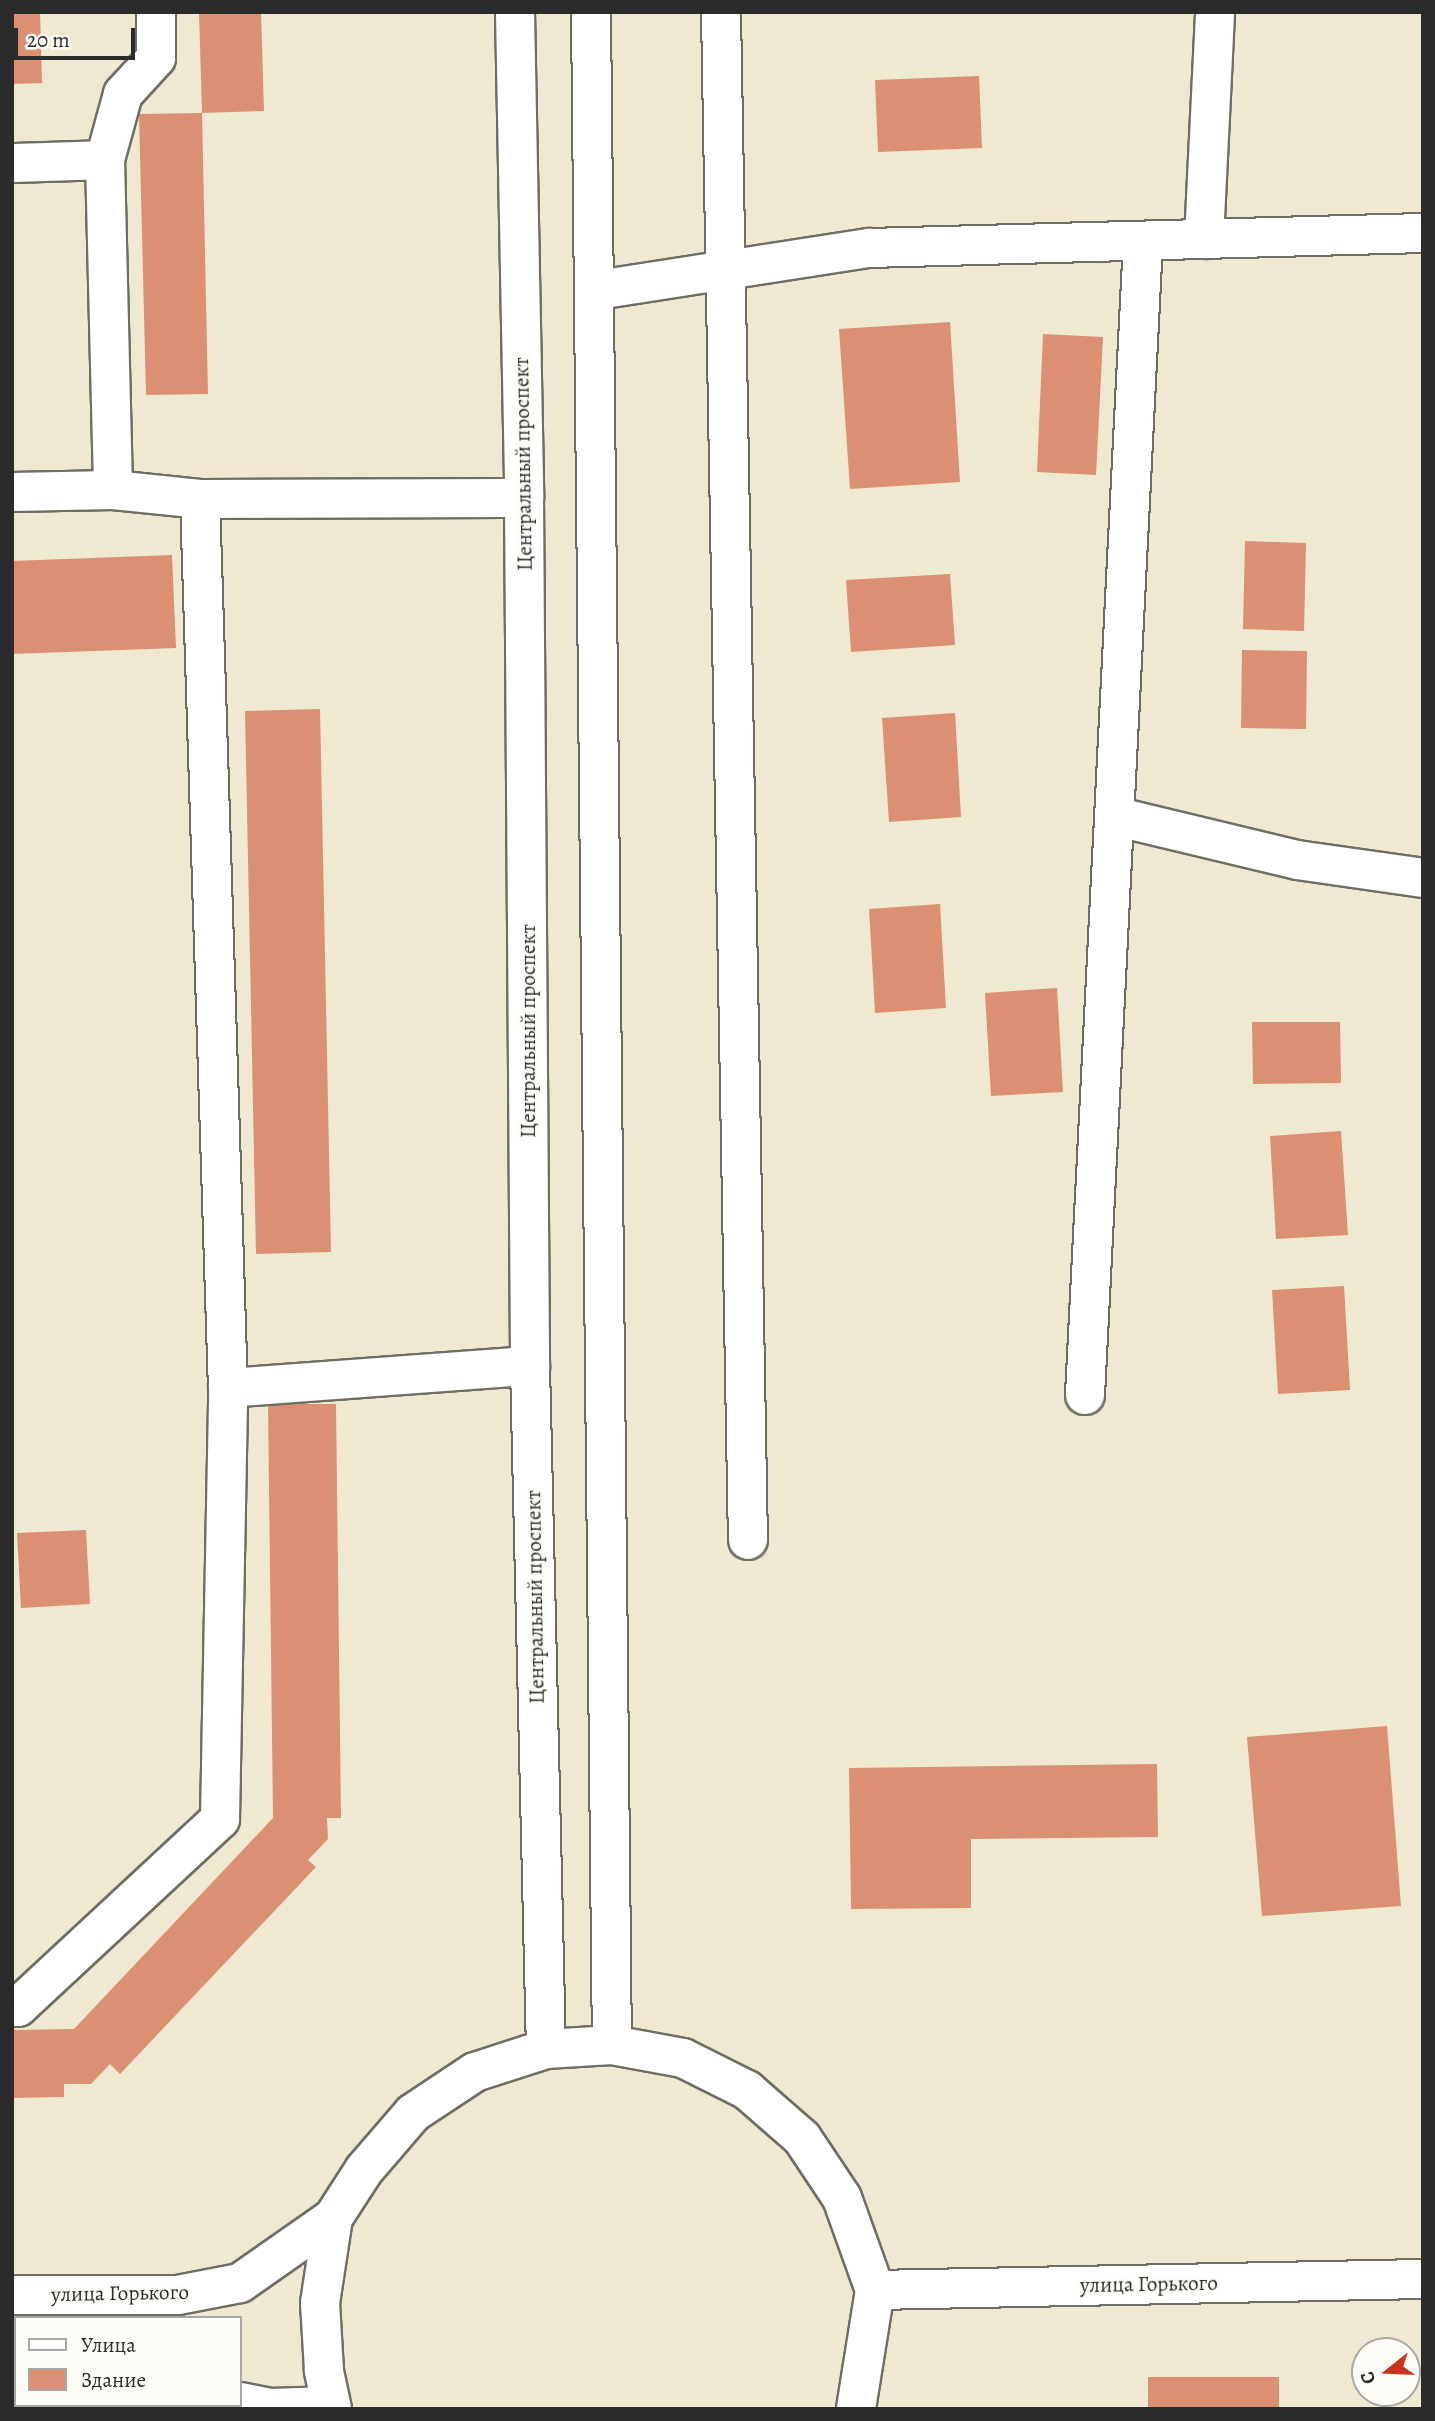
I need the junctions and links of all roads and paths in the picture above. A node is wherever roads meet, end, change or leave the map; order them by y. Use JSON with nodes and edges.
{"nodes":[{"id":1,"x":156,"y":12,"type":"edge"},
{"id":2,"x":515,"y":12,"type":"edge"},
{"id":3,"x":591,"y":12,"type":"edge"},
{"id":4,"x":721,"y":12,"type":"edge"},
{"id":5,"x":1215,"y":12,"type":"edge"},
{"id":6,"x":105,"y":160,"type":"junction"},
{"id":7,"x":12,"y":163,"type":"edge"},
{"id":8,"x":1423,"y":233,"type":"edge"},
{"id":9,"x":1204,"y":239,"type":"junction"},
{"id":10,"x":1143,"y":241,"type":"junction"},
{"id":11,"x":724,"y":271,"type":"junction"},
{"id":12,"x":597,"y":290,"type":"junction"},
{"id":13,"x":113,"y":490,"type":"junction"},
{"id":14,"x":12,"y":492,"type":"edge"},
{"id":15,"x":524,"y":498,"type":"junction"},
{"id":16,"x":200,"y":499,"type":"junction"},
{"id":17,"x":1114,"y":816,"type":"junction"},
{"id":18,"x":1423,"y":878,"type":"edge"},
{"id":19,"x":530,"y":1366,"type":"junction"},
{"id":20,"x":228,"y":1388,"type":"junction"},
{"id":21,"x":1085,"y":1395,"type":"dead end"},
{"id":22,"x":748,"y":1540,"type":"dead end"},
{"id":23,"x":12,"y":2007,"type":"edge"},
{"id":24,"x":612,"y":2045,"type":"junction"},
{"id":25,"x":546,"y":2049,"type":"junction"},
{"id":26,"x":334,"y":2218,"type":"junction"},
{"id":27,"x":1423,"y":2279,"type":"edge"},
{"id":28,"x":875,"y":2290,"type":"junction"},
{"id":29,"x":12,"y":2295,"type":"edge"},
{"id":30,"x":242,"y":2402,"type":"edge"},
{"id":31,"x":332,"y":2407,"type":"edge"},
{"id":32,"x":856,"y":2409,"type":"edge"}],
"edges":[{"from":1,"to":6,"type":"street"},
{"from":2,"to":15,"type":"street","name":"Центральный проспект"},
{"from":3,"to":12,"type":"street"},
{"from":4,"to":11,"type":"street"},
{"from":5,"to":9,"type":"street"},
{"from":6,"to":7,"type":"street"},
{"from":6,"to":13,"type":"street"},
{"from":8,"to":9,"type":"street"},
{"from":9,"to":10,"type":"street"},
{"from":10,"to":11,"type":"street"},
{"from":10,"to":17,"type":"street"},
{"from":11,"to":12,"type":"street"},
{"from":11,"to":22,"type":"street"},
{"from":12,"to":24,"type":"street"},
{"from":13,"to":14,"type":"street"},
{"from":13,"to":16,"type":"street"},
{"from":15,"to":16,"type":"street"},
{"from":15,"to":19,"type":"street","name":"Центральный проспект"},
{"from":16,"to":20,"type":"street"},
{"from":17,"to":18,"type":"street"},
{"from":17,"to":21,"type":"street"},
{"from":19,"to":20,"type":"street"},
{"from":19,"to":25,"type":"street","name":"Центральный проспект"},
{"from":20,"to":23,"type":"street"},
{"from":24,"to":25,"type":"street"},
{"from":24,"to":28,"type":"street"},
{"from":25,"to":26,"type":"street"},
{"from":26,"to":29,"type":"street","name":"улица Горького"},
{"from":26,"to":31,"type":"street"},
{"from":27,"to":28,"type":"street","name":"улица Горького"},
{"from":28,"to":32,"type":"street"},
{"from":30,"to":31,"type":"street"}]}
